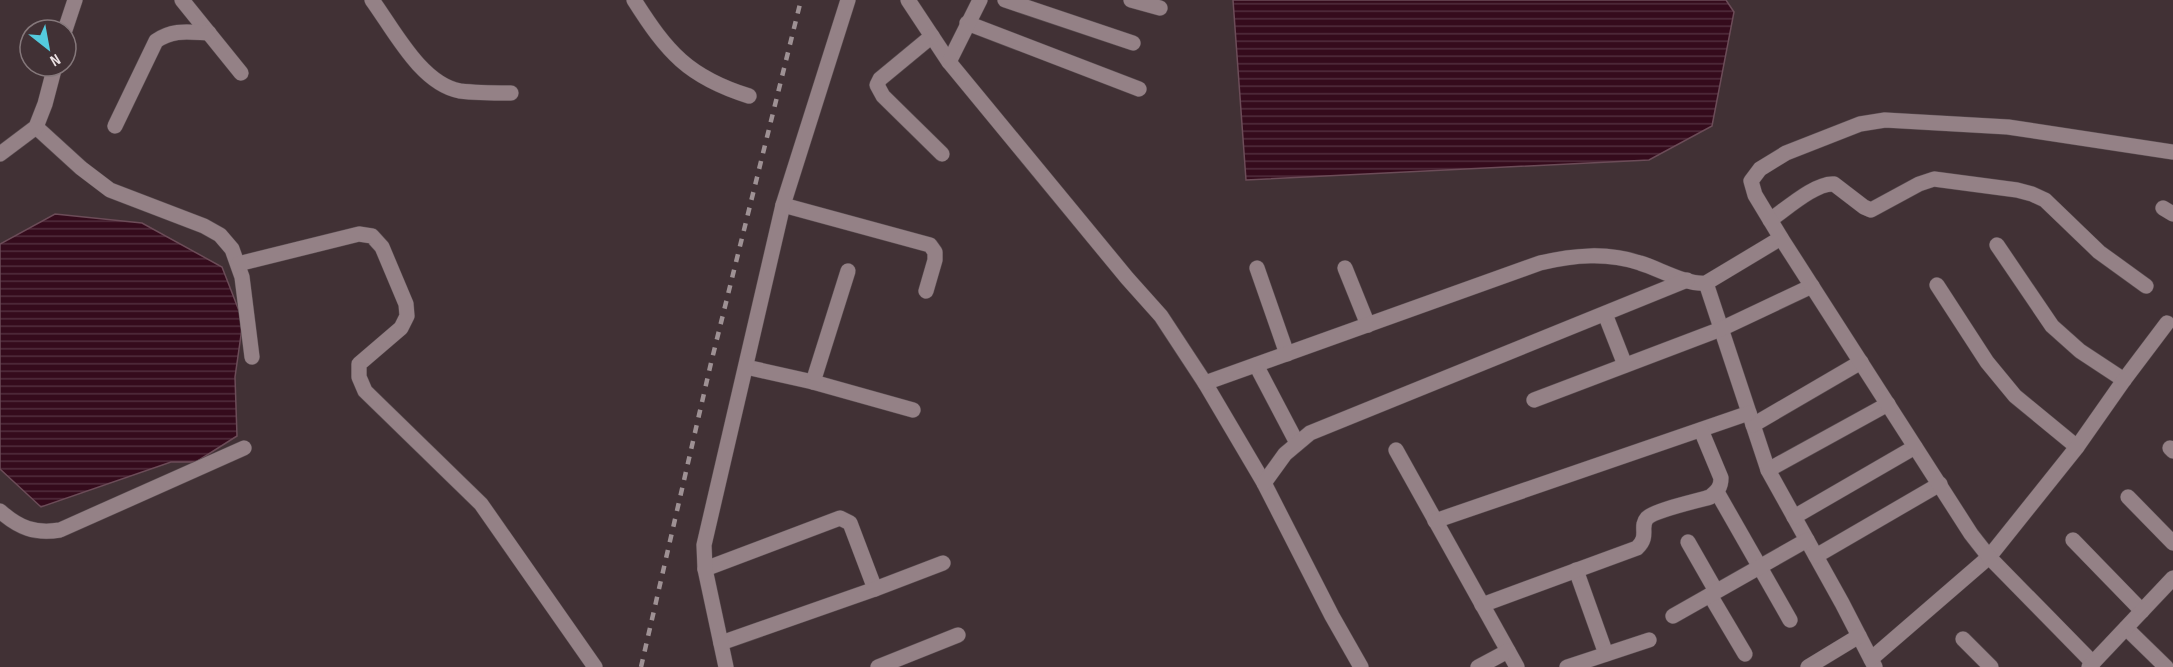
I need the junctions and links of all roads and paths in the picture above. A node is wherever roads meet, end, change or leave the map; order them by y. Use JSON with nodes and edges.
{"nodes":[{"id":1,"x":75,"y":0,"type":"edge"},
{"id":2,"x":182,"y":0,"type":"edge"},
{"id":3,"x":372,"y":0,"type":"edge"},
{"id":4,"x":634,"y":0,"type":"edge"},
{"id":5,"x":848,"y":0,"type":"edge"},
{"id":6,"x":908,"y":0,"type":"edge"},
{"id":7,"x":980,"y":0,"type":"edge"},
{"id":8,"x":1005,"y":0,"type":"edge"},
{"id":9,"x":1131,"y":0,"type":"edge"},
{"id":10,"x":1160,"y":8,"type":"dead end"},
{"id":11,"x":69,"y":18,"type":"edge"},
{"id":12,"x":967,"y":23,"type":"junction"},
{"id":13,"x":209,"y":33,"type":"junction"},
{"id":14,"x":932,"y":36,"type":"junction"},
{"id":15,"x":1133,"y":44,"type":"dead end"},
{"id":16,"x":949,"y":62,"type":"junction"},
{"id":17,"x":241,"y":74,"type":"dead end"},
{"id":18,"x":52,"y":78,"type":"edge"},
{"id":19,"x":1139,"y":89,"type":"dead end"},
{"id":20,"x":511,"y":93,"type":"dead end"},
{"id":21,"x":748,"y":96,"type":"dead end"},
{"id":22,"x":115,"y":126,"type":"dead end"},
{"id":23,"x":36,"y":128,"type":"junction"},
{"id":24,"x":2173,"y":152,"type":"edge"},
{"id":25,"x":0,"y":154,"type":"edge"},
{"id":26,"x":942,"y":154,"type":"dead end"},
{"id":27,"x":783,"y":205,"type":"junction"},
{"id":28,"x":1770,"y":220,"type":"junction"},
{"id":29,"x":1781,"y":238,"type":"junction"},
{"id":30,"x":1997,"y":245,"type":"dead end"},
{"id":31,"x":238,"y":264,"type":"junction"},
{"id":32,"x":1257,"y":268,"type":"dead end"},
{"id":33,"x":1345,"y":268,"type":"dead end"},
{"id":34,"x":848,"y":271,"type":"dead end"},
{"id":35,"x":1687,"y":280,"type":"junction"},
{"id":36,"x":1706,"y":283,"type":"junction"},
{"id":37,"x":1937,"y":285,"type":"dead end"},
{"id":38,"x":1812,"y":286,"type":"junction"},
{"id":39,"x":2146,"y":286,"type":"dead end"},
{"id":40,"x":926,"y":291,"type":"dead end"},
{"id":41,"x":1605,"y":314,"type":"junction"},
{"id":42,"x":2167,"y":322,"type":"dead end"},
{"id":43,"x":1368,"y":325,"type":"junction"},
{"id":44,"x":1721,"y":329,"type":"junction"},
{"id":45,"x":1287,"y":354,"type":"junction"},
{"id":46,"x":252,"y":357,"type":"dead end"},
{"id":47,"x":1861,"y":362,"type":"junction"},
{"id":48,"x":1256,"y":365,"type":"junction"},
{"id":49,"x":1625,"y":365,"type":"junction"},
{"id":50,"x":746,"y":367,"type":"junction"},
{"id":51,"x":2124,"y":380,"type":"junction"},
{"id":52,"x":813,"y":382,"type":"junction"},
{"id":53,"x":1205,"y":383,"type":"junction"},
{"id":54,"x":1534,"y":400,"type":"dead end"},
{"id":55,"x":1888,"y":404,"type":"junction"},
{"id":56,"x":913,"y":410,"type":"dead end"},
{"id":57,"x":1751,"y":419,"type":"junction"},
{"id":58,"x":1701,"y":430,"type":"junction"},
{"id":59,"x":1297,"y":443,"type":"junction"},
{"id":60,"x":1916,"y":447,"type":"junction"},
{"id":61,"x":2077,"y":447,"type":"junction"},
{"id":62,"x":244,"y":448,"type":"dead end"},
{"id":63,"x":1396,"y":450,"type":"dead end"},
{"id":64,"x":1768,"y":470,"type":"junction"},
{"id":65,"x":1264,"y":483,"type":"junction"},
{"id":66,"x":1940,"y":484,"type":"junction"},
{"id":67,"x":1717,"y":492,"type":"junction"},
{"id":68,"x":2127,"y":497,"type":"dead end"},
{"id":69,"x":0,"y":511,"type":"edge"},
{"id":70,"x":1794,"y":517,"type":"junction"},
{"id":71,"x":1435,"y":521,"type":"junction"},
{"id":72,"x":1807,"y":540,"type":"junction"},
{"id":73,"x":2073,"y":540,"type":"dead end"},
{"id":74,"x":1688,"y":542,"type":"dead end"},
{"id":75,"x":2173,"y":543,"type":"edge"},
{"id":76,"x":1816,"y":556,"type":"junction"},
{"id":77,"x":1989,"y":557,"type":"junction"},
{"id":78,"x":943,"y":563,"type":"dead end"},
{"id":79,"x":1759,"y":568,"type":"junction"},
{"id":80,"x":705,"y":569,"type":"junction"},
{"id":81,"x":1576,"y":570,"type":"junction"},
{"id":82,"x":2173,"y":578,"type":"edge"},
{"id":83,"x":875,"y":589,"type":"junction"},
{"id":84,"x":1713,"y":593,"type":"junction"},
{"id":85,"x":1482,"y":605,"type":"junction"},
{"id":86,"x":2142,"y":611,"type":"junction"},
{"id":87,"x":1673,"y":616,"type":"dead end"},
{"id":88,"x":1790,"y":620,"type":"dead end"},
{"id":89,"x":2126,"y":628,"type":"junction"},
{"id":90,"x":958,"y":635,"type":"dead end"},
{"id":91,"x":1859,"y":636,"type":"junction"},
{"id":92,"x":1963,"y":639,"type":"dead end"},
{"id":93,"x":1649,"y":640,"type":"dead end"},
{"id":94,"x":721,"y":643,"type":"junction"},
{"id":95,"x":1508,"y":651,"type":"junction"},
{"id":96,"x":1606,"y":654,"type":"junction"},
{"id":97,"x":1745,"y":654,"type":"dead end"},
{"id":98,"x":1873,"y":663,"type":"edge"},
{"id":99,"x":2091,"y":665,"type":"edge"},
{"id":100,"x":594,"y":667,"type":"edge"},
{"id":101,"x":726,"y":667,"type":"edge"},
{"id":102,"x":878,"y":667,"type":"edge"},
{"id":103,"x":1361,"y":667,"type":"edge"},
{"id":104,"x":1478,"y":667,"type":"edge"},
{"id":105,"x":1517,"y":667,"type":"edge"},
{"id":106,"x":1567,"y":667,"type":"edge"},
{"id":107,"x":1808,"y":667,"type":"edge"},
{"id":108,"x":1991,"y":667,"type":"edge"},
{"id":109,"x":2166,"y":667,"type":"edge"}],
"edges":[{"from":1,"to":11,"type":"street"},
{"from":2,"to":13,"type":"street"},
{"from":3,"to":20,"type":"street"},
{"from":4,"to":21,"type":"street"},
{"from":5,"to":27,"type":"street"},
{"from":6,"to":14,"type":"street"},
{"from":7,"to":12,"type":"street"},
{"from":8,"to":15,"type":"street"},
{"from":9,"to":10,"type":"street"},
{"from":12,"to":16,"type":"street"},
{"from":12,"to":19,"type":"street"},
{"from":13,"to":17,"type":"street"},
{"from":13,"to":22,"type":"street"},
{"from":14,"to":16,"type":"street"},
{"from":14,"to":26,"type":"street"},
{"from":16,"to":53,"type":"street"},
{"from":18,"to":23,"type":"street"},
{"from":23,"to":25,"type":"street"},
{"from":23,"to":31,"type":"street"},
{"from":24,"to":28,"type":"street"},
{"from":27,"to":40,"type":"street"},
{"from":27,"to":50,"type":"street"},
{"from":28,"to":29,"type":"street"},
{"from":28,"to":39,"type":"street"},
{"from":29,"to":36,"type":"street"},
{"from":29,"to":38,"type":"street"},
{"from":30,"to":51,"type":"street"},
{"from":31,"to":46,"type":"street"},
{"from":31,"to":100,"type":"street"},
{"from":32,"to":45,"type":"street"},
{"from":33,"to":43,"type":"street"},
{"from":34,"to":52,"type":"street"},
{"from":35,"to":36,"type":"street"},
{"from":35,"to":41,"type":"street"},
{"from":35,"to":43,"type":"street"},
{"from":36,"to":44,"type":"street"},
{"from":37,"to":61,"type":"street"},
{"from":38,"to":44,"type":"street"},
{"from":38,"to":47,"type":"street"},
{"from":41,"to":49,"type":"street"},
{"from":41,"to":59,"type":"street"},
{"from":42,"to":51,"type":"street"},
{"from":43,"to":45,"type":"street"},
{"from":44,"to":49,"type":"street"},
{"from":44,"to":57,"type":"street"},
{"from":45,"to":48,"type":"street"},
{"from":47,"to":55,"type":"street"},
{"from":47,"to":57,"type":"street"},
{"from":48,"to":53,"type":"street"},
{"from":48,"to":59,"type":"street"},
{"from":49,"to":54,"type":"street"},
{"from":50,"to":52,"type":"street"},
{"from":50,"to":80,"type":"street"},
{"from":51,"to":61,"type":"street"},
{"from":52,"to":56,"type":"street"},
{"from":53,"to":65,"type":"street"},
{"from":55,"to":60,"type":"street"},
{"from":55,"to":64,"type":"street"},
{"from":57,"to":58,"type":"street"},
{"from":57,"to":64,"type":"street"},
{"from":58,"to":67,"type":"street"},
{"from":58,"to":71,"type":"street"},
{"from":59,"to":65,"type":"street"},
{"from":60,"to":66,"type":"street"},
{"from":60,"to":70,"type":"street"},
{"from":61,"to":77,"type":"street"},
{"from":62,"to":69,"type":"street"},
{"from":63,"to":71,"type":"street"},
{"from":64,"to":70,"type":"street"},
{"from":65,"to":103,"type":"street"},
{"from":66,"to":76,"type":"street"},
{"from":66,"to":77,"type":"street"},
{"from":67,"to":79,"type":"street"},
{"from":67,"to":81,"type":"street"},
{"from":68,"to":75,"type":"street"},
{"from":70,"to":72,"type":"street"},
{"from":71,"to":85,"type":"street"},
{"from":72,"to":76,"type":"street"},
{"from":72,"to":79,"type":"street"},
{"from":73,"to":86,"type":"street"},
{"from":74,"to":84,"type":"street"},
{"from":76,"to":91,"type":"street"},
{"from":77,"to":98,"type":"street"},
{"from":77,"to":99,"type":"street"},
{"from":78,"to":83,"type":"street"},
{"from":79,"to":84,"type":"street"},
{"from":79,"to":88,"type":"street"},
{"from":80,"to":83,"type":"street"},
{"from":80,"to":94,"type":"street"},
{"from":81,"to":85,"type":"street"},
{"from":81,"to":96,"type":"street"},
{"from":82,"to":86,"type":"street"},
{"from":83,"to":94,"type":"street"},
{"from":84,"to":87,"type":"street"},
{"from":84,"to":97,"type":"street"},
{"from":85,"to":95,"type":"street"},
{"from":86,"to":89,"type":"street"},
{"from":89,"to":99,"type":"street"},
{"from":89,"to":109,"type":"street"},
{"from":90,"to":102,"type":"street"},
{"from":91,"to":98,"type":"street"},
{"from":91,"to":107,"type":"street"},
{"from":92,"to":108,"type":"street"},
{"from":93,"to":96,"type":"street"},
{"from":94,"to":101,"type":"street"},
{"from":95,"to":104,"type":"street"},
{"from":95,"to":105,"type":"street"},
{"from":96,"to":106,"type":"street"}]}
